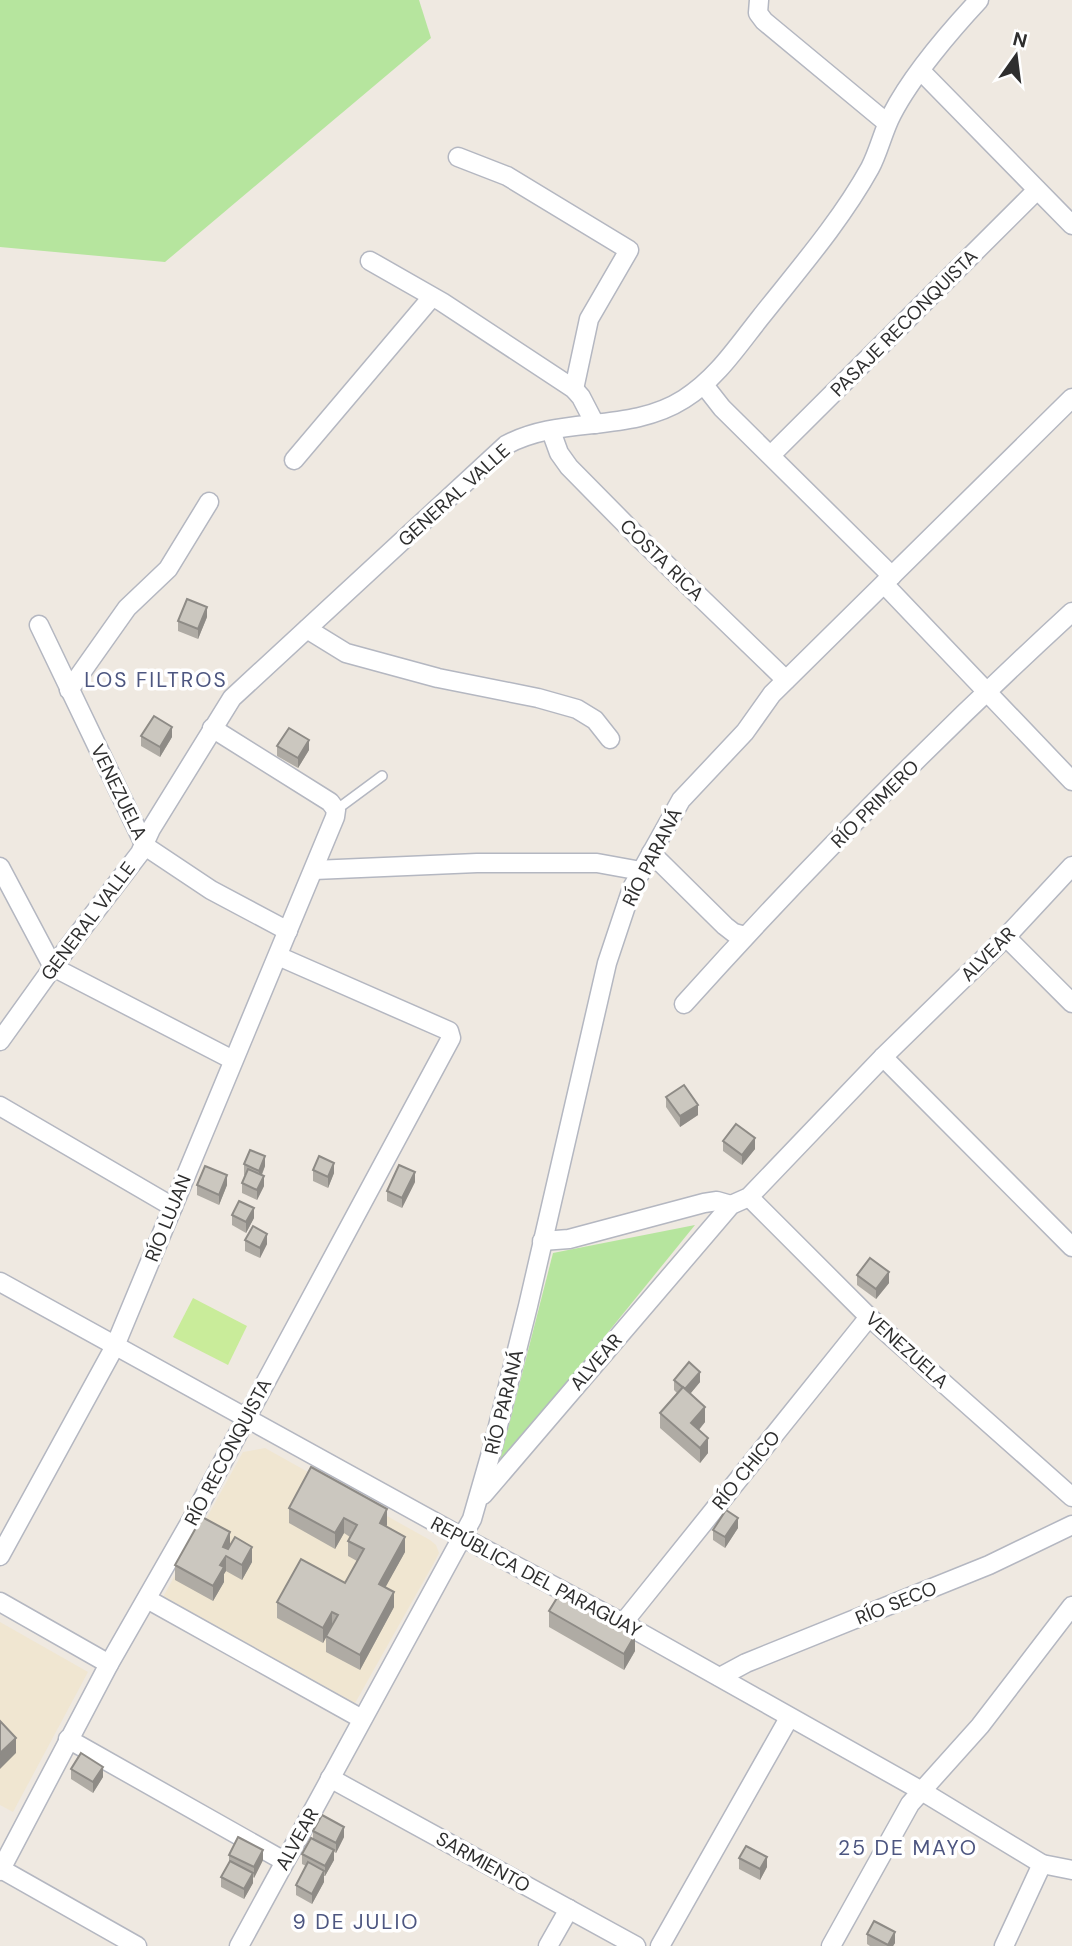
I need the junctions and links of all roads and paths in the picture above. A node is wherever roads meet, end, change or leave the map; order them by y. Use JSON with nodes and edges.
{"nodes":[{"id":1,"x":759,"y":0,"type":"edge"},
{"id":2,"x":979,"y":0,"type":"edge"},
{"id":3,"x":922,"y":71,"type":"junction"},
{"id":4,"x":887,"y":123,"type":"junction"},
{"id":5,"x":457,"y":157,"type":"dead end"},
{"id":6,"x":1037,"y":190,"type":"junction"},
{"id":7,"x":1072,"y":225,"type":"edge"},
{"id":8,"x":370,"y":261,"type":"dead end"},
{"id":9,"x":432,"y":297,"type":"junction"},
{"id":10,"x":704,"y":385,"type":"junction"},
{"id":11,"x":574,"y":389,"type":"junction"},
{"id":12,"x":1072,"y":398,"type":"edge"},
{"id":13,"x":595,"y":424,"type":"junction"},
{"id":14,"x":551,"y":431,"type":"junction"},
{"id":15,"x":771,"y":455,"type":"junction"},
{"id":16,"x":294,"y":460,"type":"dead end"},
{"id":17,"x":209,"y":502,"type":"dead end"},
{"id":18,"x":888,"y":580,"type":"junction"},
{"id":19,"x":1072,"y":612,"type":"edge"},
{"id":20,"x":39,"y":625,"type":"dead end"},
{"id":21,"x":307,"y":629,"type":"junction"},
{"id":22,"x":786,"y":680,"type":"junction"},
{"id":23,"x":69,"y":690,"type":"junction"},
{"id":24,"x":987,"y":690,"type":"junction"},
{"id":25,"x":212,"y":728,"type":"junction"},
{"id":26,"x":610,"y":738,"type":"dead end"},
{"id":27,"x":382,"y":776,"type":"dead end"},
{"id":28,"x":1072,"y":781,"type":"edge"},
{"id":29,"x":336,"y":814,"type":"junction"},
{"id":30,"x":145,"y":846,"type":"junction"},
{"id":31,"x":651,"y":853,"type":"junction"},
{"id":32,"x":1072,"y":866,"type":"edge"},
{"id":33,"x":0,"y":867,"type":"edge"},
{"id":34,"x":314,"y":870,"type":"junction"},
{"id":35,"x":640,"y":871,"type":"junction"},
{"id":36,"x":288,"y":931,"type":"junction"},
{"id":37,"x":745,"y":936,"type":"junction"},
{"id":38,"x":1006,"y":937,"type":"junction"},
{"id":39,"x":278,"y":956,"type":"junction"},
{"id":40,"x":53,"y":967,"type":"junction"},
{"id":41,"x":1072,"y":1003,"type":"edge"},
{"id":42,"x":684,"y":1004,"type":"dead end"},
{"id":43,"x":0,"y":1041,"type":"edge"},
{"id":44,"x":883,"y":1057,"type":"junction"},
{"id":45,"x":233,"y":1060,"type":"junction"},
{"id":46,"x":0,"y":1106,"type":"edge"},
{"id":47,"x":750,"y":1196,"type":"junction"},
{"id":48,"x":731,"y":1205,"type":"junction"},
{"id":49,"x":173,"y":1207,"type":"junction"},
{"id":50,"x":542,"y":1241,"type":"junction"},
{"id":51,"x":1072,"y":1247,"type":"edge"},
{"id":52,"x":0,"y":1282,"type":"edge"},
{"id":53,"x":869,"y":1317,"type":"junction"},
{"id":54,"x":115,"y":1346,"type":"junction"},
{"id":55,"x":246,"y":1418,"type":"junction"},
{"id":56,"x":1072,"y":1497,"type":"edge"},
{"id":57,"x":478,"y":1500,"type":"junction"},
{"id":58,"x":1072,"y":1525,"type":"edge"},
{"id":59,"x":462,"y":1537,"type":"junction"},
{"id":60,"x":0,"y":1556,"type":"edge"},
{"id":61,"x":147,"y":1599,"type":"junction"},
{"id":62,"x":0,"y":1602,"type":"edge"},
{"id":63,"x":1072,"y":1606,"type":"edge"},
{"id":64,"x":623,"y":1623,"type":"junction"},
{"id":65,"x":109,"y":1664,"type":"junction"},
{"id":66,"x":720,"y":1677,"type":"junction"},
{"id":67,"x":789,"y":1718,"type":"junction"},
{"id":68,"x":362,"y":1719,"type":"junction"},
{"id":69,"x":68,"y":1739,"type":"junction"},
{"id":70,"x":330,"y":1779,"type":"junction"},
{"id":71,"x":920,"y":1790,"type":"junction"},
{"id":72,"x":284,"y":1861,"type":"junction"},
{"id":73,"x":1042,"y":1864,"type":"junction"},
{"id":74,"x":1,"y":1870,"type":"edge"},
{"id":75,"x":1072,"y":1870,"type":"edge"},
{"id":76,"x":569,"y":1909,"type":"junction"},
{"id":77,"x":138,"y":1946,"type":"edge"},
{"id":78,"x":239,"y":1946,"type":"edge"},
{"id":79,"x":548,"y":1946,"type":"edge"},
{"id":80,"x":636,"y":1946,"type":"edge"},
{"id":81,"x":660,"y":1946,"type":"edge"},
{"id":82,"x":831,"y":1946,"type":"edge"},
{"id":83,"x":1004,"y":1946,"type":"edge"}],
"edges":[{"from":1,"to":4,"type":"street"},
{"from":2,"to":3,"type":"street","name":"GENERAL VALLE"},
{"from":3,"to":4,"type":"street","name":"GENERAL VALLE"},
{"from":3,"to":6,"type":"street"},
{"from":4,"to":10,"type":"street","name":"GENERAL VALLE"},
{"from":5,"to":11,"type":"street"},
{"from":6,"to":7,"type":"street"},
{"from":6,"to":15,"type":"street","name":"PASAJE RECONQUISTA"},
{"from":8,"to":9,"type":"street"},
{"from":9,"to":11,"type":"street"},
{"from":9,"to":16,"type":"street"},
{"from":10,"to":13,"type":"street","name":"GENERAL VALLE"},
{"from":10,"to":15,"type":"street"},
{"from":11,"to":13,"type":"street"},
{"from":12,"to":18,"type":"street","name":"RÍO PARANÁ"},
{"from":13,"to":14,"type":"street","name":"GENERAL VALLE"},
{"from":14,"to":21,"type":"street","name":"GENERAL VALLE"},
{"from":14,"to":22,"type":"street","name":"COSTA RICA"},
{"from":15,"to":18,"type":"street"},
{"from":17,"to":23,"type":"street"},
{"from":18,"to":22,"type":"street","name":"RÍO PARANÁ"},
{"from":18,"to":24,"type":"street"},
{"from":19,"to":24,"type":"street","name":"RÍO PRIMERO"},
{"from":20,"to":23,"type":"street","name":"VENEZUELA"},
{"from":21,"to":25,"type":"street","name":"GENERAL VALLE"},
{"from":21,"to":26,"type":"street"},
{"from":22,"to":31,"type":"street","name":"RÍO PARANÁ"},
{"from":23,"to":30,"type":"street","name":"VENEZUELA"},
{"from":24,"to":28,"type":"street"},
{"from":24,"to":37,"type":"street","name":"RÍO PRIMERO"},
{"from":25,"to":29,"type":"street"},
{"from":25,"to":30,"type":"street","name":"GENERAL VALLE"},
{"from":27,"to":29,"type":"lane"},
{"from":29,"to":34,"type":"street","name":"RÍO LUJAN"},
{"from":30,"to":36,"type":"street","name":"VENEZUELA"},
{"from":30,"to":40,"type":"street","name":"GENERAL VALLE"},
{"from":31,"to":35,"type":"street","name":"RÍO PARANÁ"},
{"from":31,"to":37,"type":"street"},
{"from":32,"to":38,"type":"street","name":"ALVEAR"},
{"from":33,"to":40,"type":"street"},
{"from":34,"to":35,"type":"street"},
{"from":34,"to":36,"type":"street","name":"RÍO LUJAN"},
{"from":35,"to":50,"type":"street","name":"RÍO PARANÁ"},
{"from":36,"to":39,"type":"street","name":"RÍO LUJAN"},
{"from":37,"to":42,"type":"street","name":"RÍO PRIMERO"},
{"from":38,"to":41,"type":"street"},
{"from":38,"to":44,"type":"street","name":"ALVEAR"},
{"from":39,"to":45,"type":"street","name":"RÍO LUJAN"},
{"from":39,"to":55,"type":"street","name":"RÍO RECONQUISTA"},
{"from":40,"to":43,"type":"street","name":"GENERAL VALLE"},
{"from":40,"to":45,"type":"street"},
{"from":44,"to":47,"type":"street","name":"ALVEAR"},
{"from":44,"to":51,"type":"street"},
{"from":45,"to":49,"type":"street","name":"RÍO LUJAN"},
{"from":46,"to":49,"type":"street"},
{"from":47,"to":48,"type":"street","name":"ALVEAR"},
{"from":47,"to":53,"type":"street","name":"VENEZUELA"},
{"from":48,"to":50,"type":"street"},
{"from":48,"to":57,"type":"street","name":"ALVEAR"},
{"from":49,"to":54,"type":"street","name":"RÍO LUJAN"},
{"from":50,"to":57,"type":"street","name":"RÍO PARANÁ"},
{"from":52,"to":54,"type":"street","name":"REPÚBLICA DEL PARAGUAY"},
{"from":53,"to":56,"type":"street","name":"VENEZUELA"},
{"from":53,"to":64,"type":"street","name":"RÍO CHICO"},
{"from":54,"to":55,"type":"street","name":"REPÚBLICA DEL PARAGUAY"},
{"from":54,"to":60,"type":"street","name":"RÍO LUJAN"},
{"from":55,"to":59,"type":"street","name":"REPÚBLICA DEL PARAGUAY"},
{"from":55,"to":61,"type":"street","name":"RÍO RECONQUISTA"},
{"from":57,"to":59,"type":"street","name":"ALVEAR"},
{"from":58,"to":66,"type":"street","name":"RÍO SECO"},
{"from":59,"to":64,"type":"street","name":"REPÚBLICA DEL PARAGUAY"},
{"from":59,"to":68,"type":"street","name":"ALVEAR"},
{"from":61,"to":65,"type":"street","name":"RÍO RECONQUISTA"},
{"from":61,"to":68,"type":"street"},
{"from":62,"to":65,"type":"street"},
{"from":63,"to":71,"type":"street"},
{"from":64,"to":66,"type":"street","name":"REPÚBLICA DEL PARAGUAY"},
{"from":65,"to":69,"type":"street","name":"RÍO RECONQUISTA"},
{"from":66,"to":67,"type":"street","name":"REPÚBLICA DEL PARAGUAY"},
{"from":67,"to":71,"type":"street","name":"REPÚBLICA DEL PARAGUAY"},
{"from":67,"to":81,"type":"street"},
{"from":68,"to":70,"type":"street","name":"ALVEAR"},
{"from":69,"to":72,"type":"street"},
{"from":69,"to":74,"type":"street","name":"RÍO RECONQUISTA"},
{"from":70,"to":72,"type":"street","name":"ALVEAR"},
{"from":70,"to":76,"type":"street","name":"SARMIENTO"},
{"from":71,"to":73,"type":"street","name":"REPÚBLICA DEL PARAGUAY"},
{"from":71,"to":82,"type":"street"},
{"from":72,"to":78,"type":"street","name":"ALVEAR"},
{"from":73,"to":75,"type":"street","name":"REPÚBLICA DEL PARAGUAY"},
{"from":73,"to":83,"type":"street"},
{"from":74,"to":77,"type":"street"},
{"from":76,"to":79,"type":"street"},
{"from":76,"to":80,"type":"street","name":"SARMIENTO"}]}
